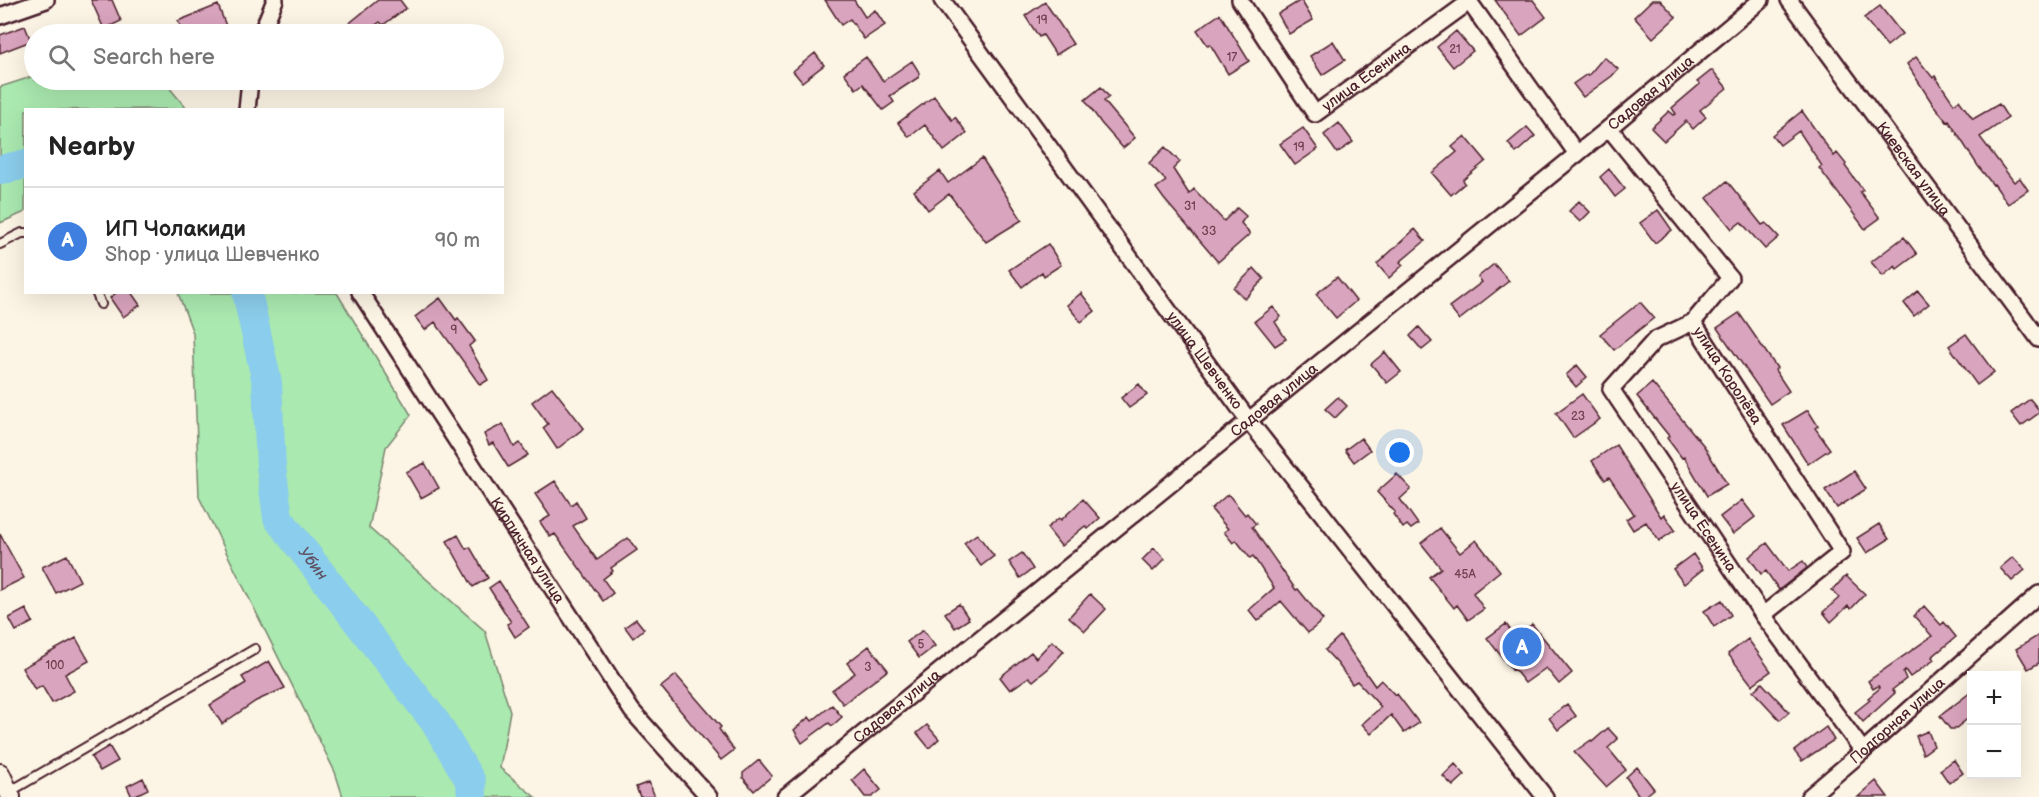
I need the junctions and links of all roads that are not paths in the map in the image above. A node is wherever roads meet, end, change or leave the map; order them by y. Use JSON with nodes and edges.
{"nodes":[{"id":1,"x":46,"y":0,"type":"edge"},
{"id":2,"x":275,"y":0,"type":"edge"},
{"id":3,"x":942,"y":0,"type":"edge"},
{"id":4,"x":1240,"y":0,"type":"edge"},
{"id":5,"x":1761,"y":0,"type":"edge"},
{"id":6,"x":1788,"y":0,"type":"edge"},
{"id":7,"x":1469,"y":1,"type":"edge"},
{"id":8,"x":0,"y":16,"type":"edge"},
{"id":9,"x":265,"y":24,"type":"edge"},
{"id":10,"x":249,"y":90,"type":"edge"},
{"id":11,"x":247,"y":108,"type":"edge"},
{"id":12,"x":1609,"y":128,"type":"junction"},
{"id":13,"x":1577,"y":154,"type":"junction"},
{"id":14,"x":24,"y":233,"type":"edge"},
{"id":15,"x":0,"y":244,"type":"edge"},
{"id":16,"x":97,"y":294,"type":"edge"},
{"id":17,"x":361,"y":294,"type":"edge"},
{"id":18,"x":101,"y":304,"type":"dead end"},
{"id":19,"x":1693,"y":322,"type":"junction"},
{"id":20,"x":2039,"y":339,"type":"edge"},
{"id":21,"x":1249,"y":421,"type":"junction"},
{"id":22,"x":2039,"y":594,"type":"edge"},
{"id":23,"x":1763,"y":615,"type":"junction"},
{"id":24,"x":255,"y":649,"type":"dead end"},
{"id":25,"x":1863,"y":751,"type":"junction"},
{"id":26,"x":0,"y":773,"type":"edge"},
{"id":27,"x":10,"y":795,"type":"edge"},
{"id":28,"x":709,"y":797,"type":"edge"},
{"id":29,"x":785,"y":797,"type":"edge"},
{"id":30,"x":1545,"y":797,"type":"edge"},
{"id":31,"x":1809,"y":797,"type":"edge"}],
"edges":[{"from":1,"to":8,"type":"street"},
{"from":2,"to":9,"type":"street"},
{"from":3,"to":21,"type":"street","name":"улица Шевченко"},
{"from":4,"to":7,"type":"street","name":"улица Есенина"},
{"from":5,"to":12,"type":"street","name":"Садовая улица"},
{"from":6,"to":20,"type":"street","name":"Киевская улица"},
{"from":7,"to":13,"type":"street"},
{"from":10,"to":11,"type":"street"},
{"from":12,"to":13,"type":"street","name":"Садовая улица"},
{"from":12,"to":19,"type":"street","name":"улица Королёва"},
{"from":13,"to":21,"type":"street","name":"Садовая улица"},
{"from":14,"to":15,"type":"lane"},
{"from":16,"to":18,"type":"lane"},
{"from":17,"to":28,"type":"street","name":"Кирпичная улица"},
{"from":19,"to":23,"type":"street","name":"улица Королёва"},
{"from":19,"to":23,"type":"street","name":"улица Есенина"},
{"from":21,"to":29,"type":"street","name":"Садовая улица"},
{"from":21,"to":30,"type":"street","name":"улица Шевченко"},
{"from":22,"to":25,"type":"street","name":"Подгорная улица"},
{"from":23,"to":25,"type":"street","name":"улица Есенина"},
{"from":24,"to":27,"type":"lane"},
{"from":25,"to":31,"type":"street","name":"Подгорная улица"},
{"from":26,"to":27,"type":"street"}]}
